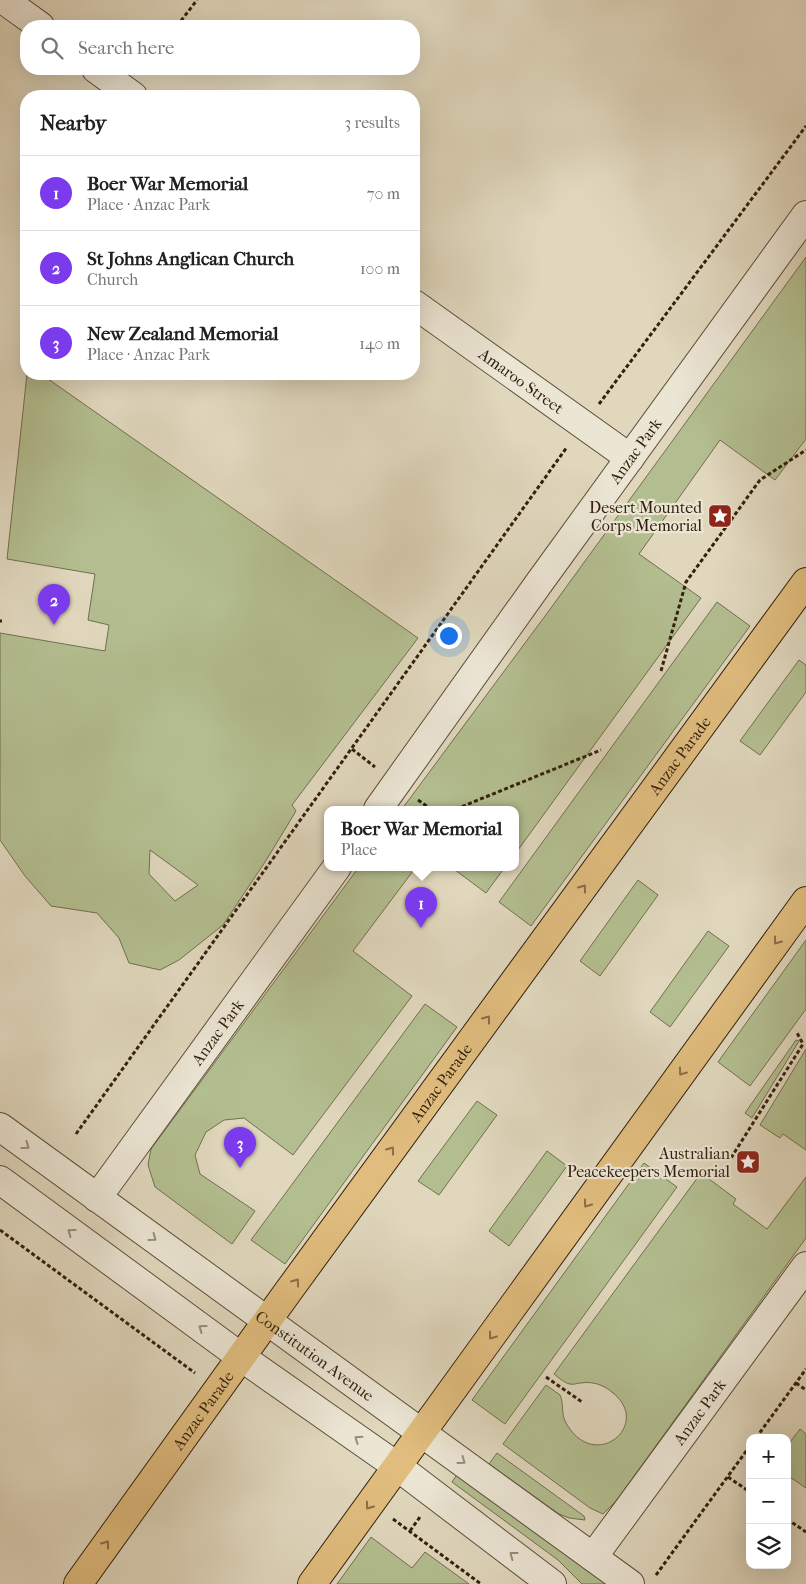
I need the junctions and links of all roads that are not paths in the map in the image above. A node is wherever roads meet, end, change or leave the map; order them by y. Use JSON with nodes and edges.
{"nodes":[{"id":1,"x":4,"y":0,"type":"edge"},
{"id":2,"x":32,"y":20,"type":"edge"},
{"id":3,"x":104,"y":75,"type":"edge"},
{"id":4,"x":125,"y":90,"type":"edge"},
{"id":5,"x":806,"y":214,"type":"edge"},
{"id":6,"x":420,"y":308,"type":"edge"},
{"id":7,"x":630,"y":458,"type":"junction"},
{"id":8,"x":806,"y":582,"type":"edge"},
{"id":9,"x":380,"y":806,"type":"edge"},
{"id":10,"x":333,"y":871,"type":"edge"},
{"id":11,"x":806,"y":901,"type":"edge"},
{"id":12,"x":0,"y":1127,"type":"edge"},
{"id":13,"x":0,"y":1180,"type":"edge"},
{"id":14,"x":97,"y":1198,"type":"junction"},
{"id":15,"x":806,"y":1266,"type":"edge"},
{"id":16,"x":268,"y":1322,"type":"junction"},
{"id":17,"x":241,"y":1357,"type":"junction"},
{"id":18,"x":422,"y":1432,"type":"junction"},
{"id":19,"x":398,"y":1467,"type":"junction"},
{"id":20,"x":593,"y":1557,"type":"junction"},
{"id":21,"x":78,"y":1584,"type":"edge"},
{"id":22,"x":312,"y":1584,"type":"edge"},
{"id":23,"x":552,"y":1584,"type":"edge"},
{"id":24,"x":630,"y":1584,"type":"edge"}],
"edges":[{"from":1,"to":2,"type":"street"},
{"from":3,"to":4,"type":"street"},
{"from":5,"to":7,"type":"street","name":"Anzac Park"},
{"from":6,"to":7,"type":"street","name":"Amaroo Street"},
{"from":7,"to":9,"type":"street","name":"Anzac Park"},
{"from":16,"to":8,"type":"main road","name":"Anzac Parade","one_way":true},
{"from":10,"to":14,"type":"street","name":"Anzac Park"},
{"from":11,"to":18,"type":"main road","one_way":true},
{"from":12,"to":14,"type":"street","name":"Constitution Avenue","one_way":true},
{"from":17,"to":13,"type":"street","one_way":true},
{"from":14,"to":16,"type":"street","name":"Constitution Avenue","one_way":true},
{"from":15,"to":20,"type":"street","name":"Anzac Park"},
{"from":16,"to":17,"type":"main road","name":"Anzac Parade"},
{"from":16,"to":18,"type":"street","name":"Constitution Avenue"},
{"from":19,"to":17,"type":"street","one_way":true},
{"from":21,"to":17,"type":"main road","name":"Anzac Parade","one_way":true},
{"from":18,"to":19,"type":"main road"},
{"from":18,"to":20,"type":"street","name":"Constitution Avenue","one_way":true},
{"from":19,"to":22,"type":"main road","one_way":true},
{"from":23,"to":19,"type":"street","one_way":true},
{"from":20,"to":24,"type":"street","name":"Constitution Avenue"}]}
